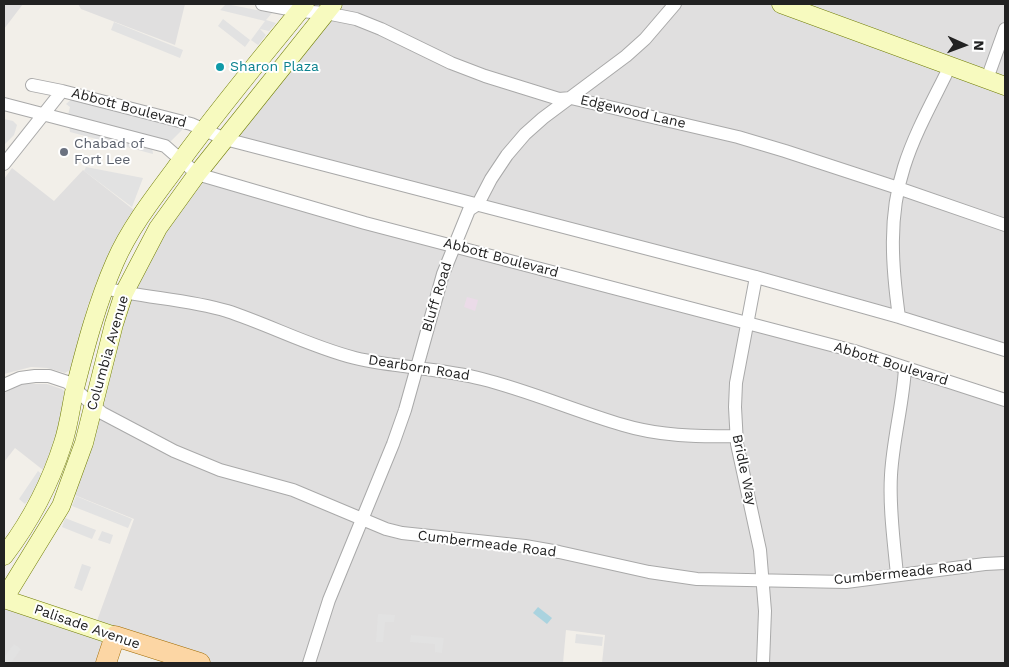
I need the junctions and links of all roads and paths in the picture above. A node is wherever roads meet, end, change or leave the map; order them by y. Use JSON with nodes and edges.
{"nodes":[{"id":1,"x":262,"y":4,"type":"edge"},
{"id":2,"x":675,"y":4,"type":"edge"},
{"id":3,"x":781,"y":4,"type":"edge"},
{"id":4,"x":302,"y":8,"type":"edge"},
{"id":5,"x":330,"y":8,"type":"edge"},
{"id":6,"x":1005,"y":29,"type":"edge"},
{"id":7,"x":950,"y":66,"type":"junction"},
{"id":8,"x":987,"y":79,"type":"junction"},
{"id":9,"x":32,"y":85,"type":"dead end"},
{"id":10,"x":1005,"y":86,"type":"edge"},
{"id":11,"x":62,"y":90,"type":"junction"},
{"id":12,"x":571,"y":98,"type":"junction"},
{"id":13,"x":4,"y":104,"type":"edge"},
{"id":14,"x":44,"y":114,"type":"junction"},
{"id":15,"x":203,"y":129,"type":"junction"},
{"id":16,"x":225,"y":139,"type":"junction"},
{"id":17,"x":181,"y":160,"type":"junction"},
{"id":18,"x":4,"y":164,"type":"edge"},
{"id":19,"x":197,"y":174,"type":"junction"},
{"id":20,"x":898,"y":188,"type":"junction"},
{"id":21,"x":478,"y":204,"type":"junction"},
{"id":22,"x":1005,"y":226,"type":"edge"},
{"id":23,"x":454,"y":245,"type":"junction"},
{"id":24,"x":756,"y":277,"type":"junction"},
{"id":25,"x":104,"y":288,"type":"junction"},
{"id":26,"x":124,"y":293,"type":"junction"},
{"id":27,"x":899,"y":316,"type":"junction"},
{"id":28,"x":747,"y":322,"type":"junction"},
{"id":29,"x":1005,"y":350,"type":"edge"},
{"id":30,"x":416,"y":368,"type":"junction"},
{"id":31,"x":905,"y":368,"type":"junction"},
{"id":32,"x":4,"y":385,"type":"edge"},
{"id":33,"x":75,"y":389,"type":"junction"},
{"id":34,"x":1005,"y":400,"type":"edge"},
{"id":35,"x":93,"y":405,"type":"junction"},
{"id":36,"x":736,"y":436,"type":"junction"},
{"id":37,"x":362,"y":519,"type":"junction"},
{"id":38,"x":4,"y":556,"type":"edge"},
{"id":39,"x":1005,"y":563,"type":"edge"},
{"id":40,"x":897,"y":575,"type":"junction"},
{"id":41,"x":763,"y":580,"type":"junction"},
{"id":42,"x":4,"y":600,"type":"edge"},
{"id":43,"x":115,"y":636,"type":"junction"},
{"id":44,"x":106,"y":663,"type":"edge"},
{"id":45,"x":200,"y":663,"type":"edge"},
{"id":46,"x":309,"y":663,"type":"edge"},
{"id":47,"x":763,"y":663,"type":"edge"}],
"edges":[{"from":1,"to":4,"type":"street","name":"Edgewood Lane"},
{"from":2,"to":12,"type":"street","name":"Bluff Road"},
{"from":3,"to":7,"type":"street"},
{"from":4,"to":5,"type":"street","name":"Edgewood Lane"},
{"from":4,"to":15,"type":"street","name":"Columbia Avenue"},
{"from":5,"to":12,"type":"street","name":"Edgewood Lane"},
{"from":5,"to":16,"type":"street","name":"Columbia Avenue"},
{"from":6,"to":8,"type":"street"},
{"from":7,"to":8,"type":"street"},
{"from":7,"to":20,"type":"street"},
{"from":8,"to":10,"type":"street"},
{"from":9,"to":11,"type":"street","name":"Abbott Boulevard"},
{"from":11,"to":14,"type":"street"},
{"from":11,"to":15,"type":"street","name":"Abbott Boulevard"},
{"from":12,"to":20,"type":"street","name":"Edgewood Lane"},
{"from":12,"to":21,"type":"street","name":"Bluff Road"},
{"from":13,"to":14,"type":"street","name":"Abbott Boulevard"},
{"from":14,"to":17,"type":"street","name":"Abbott Boulevard"},
{"from":14,"to":18,"type":"street"},
{"from":15,"to":16,"type":"street","name":"Abbott Boulevard"},
{"from":15,"to":17,"type":"street","name":"Columbia Avenue"},
{"from":16,"to":19,"type":"street","name":"Columbia Avenue"},
{"from":16,"to":21,"type":"street","name":"Abbott Boulevard"},
{"from":17,"to":19,"type":"street","name":"Abbott Boulevard"},
{"from":17,"to":25,"type":"street","name":"Columbia Avenue"},
{"from":19,"to":23,"type":"street","name":"Abbott Boulevard"},
{"from":19,"to":26,"type":"street","name":"Columbia Avenue"},
{"from":20,"to":22,"type":"street","name":"Edgewood Lane"},
{"from":20,"to":27,"type":"street"},
{"from":21,"to":23,"type":"street","name":"Bluff Road"},
{"from":21,"to":24,"type":"street","name":"Abbott Boulevard"},
{"from":23,"to":28,"type":"street","name":"Abbott Boulevard"},
{"from":23,"to":30,"type":"street","name":"Bluff Road"},
{"from":24,"to":27,"type":"street","name":"Abbott Boulevard"},
{"from":24,"to":28,"type":"street","name":"Bridle Way"},
{"from":25,"to":26,"type":"street","name":"Dearborn Road"},
{"from":25,"to":33,"type":"street","name":"Columbia Avenue"},
{"from":26,"to":30,"type":"street","name":"Dearborn Road"},
{"from":26,"to":35,"type":"street","name":"Columbia Avenue"},
{"from":27,"to":29,"type":"street","name":"Abbott Boulevard"},
{"from":28,"to":31,"type":"street","name":"Abbott Boulevard"},
{"from":28,"to":36,"type":"street","name":"Bridle Way"},
{"from":30,"to":36,"type":"street","name":"Dearborn Road"},
{"from":30,"to":37,"type":"street","name":"Bluff Road"},
{"from":31,"to":34,"type":"street","name":"Abbott Boulevard"},
{"from":31,"to":40,"type":"street"},
{"from":32,"to":33,"type":"street","name":"Cumbermeade Road"},
{"from":33,"to":35,"type":"street","name":"Cumbermeade Road"},
{"from":33,"to":38,"type":"street","name":"Columbia Avenue"},
{"from":35,"to":37,"type":"street","name":"Cumbermeade Road"},
{"from":35,"to":42,"type":"street","name":"Columbia Avenue"},
{"from":36,"to":41,"type":"street","name":"Bridle Way"},
{"from":37,"to":41,"type":"street","name":"Cumbermeade Road"},
{"from":37,"to":46,"type":"street","name":"Bluff Road"},
{"from":39,"to":40,"type":"street","name":"Cumbermeade Road"},
{"from":40,"to":41,"type":"street","name":"Cumbermeade Road"},
{"from":41,"to":47,"type":"street","name":"Bridle Way"},
{"from":42,"to":43,"type":"street","name":"Palisade Avenue"},
{"from":43,"to":44,"type":"main road"},
{"from":43,"to":45,"type":"main road","name":"Palisade Avenue"}]}
